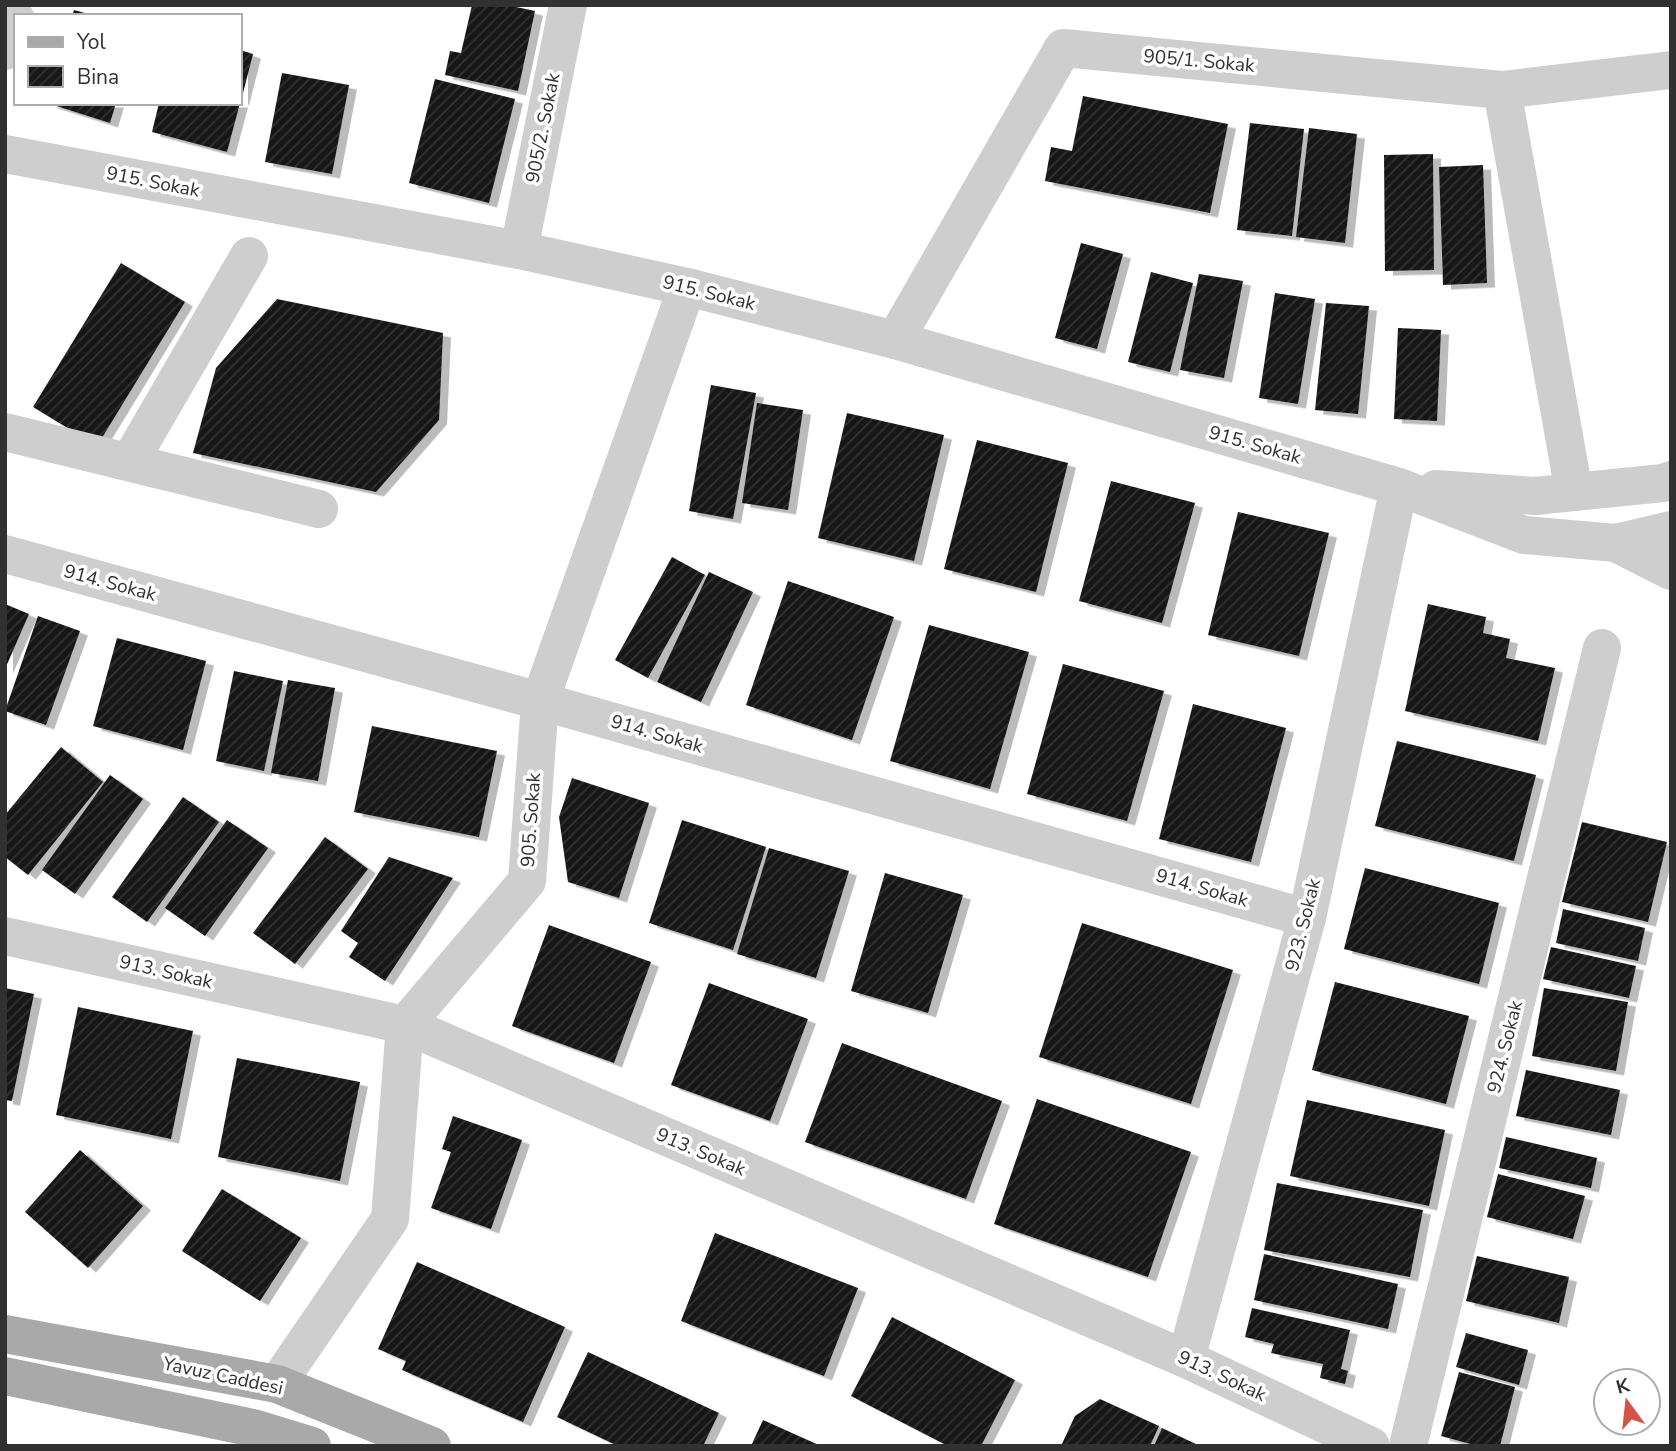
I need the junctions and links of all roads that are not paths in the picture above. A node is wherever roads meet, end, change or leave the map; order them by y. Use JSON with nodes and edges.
{"nodes":[{"id":1,"x":568,"y":5,"type":"edge"},
{"id":2,"x":14,"y":23,"type":"edge"},
{"id":3,"x":5,"y":51,"type":"edge"},
{"id":4,"x":1671,"y":70,"type":"edge"},
{"id":5,"x":1502,"y":90,"type":"junction"},
{"id":6,"x":5,"y":154,"type":"edge"},
{"id":7,"x":519,"y":250,"type":"junction"},
{"id":8,"x":249,"y":256,"type":"dead end"},
{"id":9,"x":687,"y":287,"type":"junction"},
{"id":10,"x":894,"y":340,"type":"junction"},
{"id":11,"x":5,"y":432,"type":"edge"},
{"id":12,"x":130,"y":461,"type":"junction"},
{"id":13,"x":1664,"y":485,"type":"edge"},
{"id":14,"x":1399,"y":487,"type":"junction"},
{"id":15,"x":1574,"y":492,"type":"junction"},
{"id":16,"x":319,"y":509,"type":"dead end"},
{"id":17,"x":1671,"y":530,"type":"edge"},
{"id":18,"x":1616,"y":543,"type":"junction"},
{"id":19,"x":5,"y":554,"type":"edge"},
{"id":20,"x":1671,"y":571,"type":"edge"},
{"id":21,"x":1602,"y":648,"type":"dead end"},
{"id":22,"x":540,"y":701,"type":"junction"},
{"id":23,"x":1307,"y":918,"type":"junction"},
{"id":24,"x":5,"y":936,"type":"edge"},
{"id":25,"x":405,"y":1025,"type":"junction"},
{"id":26,"x":5,"y":1335,"type":"edge"},
{"id":27,"x":1186,"y":1359,"type":"junction"},
{"id":28,"x":5,"y":1376,"type":"edge"},
{"id":29,"x":277,"y":1384,"type":"junction"},
{"id":30,"x":251,"y":1437,"type":"edge"},
{"id":31,"x":313,"y":1446,"type":"edge"},
{"id":32,"x":432,"y":1446,"type":"edge"},
{"id":33,"x":1371,"y":1446,"type":"edge"},
{"id":34,"x":1408,"y":1446,"type":"edge"}],
"edges":[{"from":1,"to":7,"type":"street","name":"905/2. Sokak"},
{"from":2,"to":3,"type":"street"},
{"from":4,"to":5,"type":"street","name":"905/1. Sokak"},
{"from":5,"to":10,"type":"street","name":"905/1. Sokak"},
{"from":5,"to":15,"type":"street"},
{"from":6,"to":7,"type":"street","name":"915. Sokak"},
{"from":7,"to":9,"type":"street","name":"915. Sokak"},
{"from":8,"to":12,"type":"street"},
{"from":9,"to":10,"type":"street","name":"915. Sokak"},
{"from":9,"to":22,"type":"street","name":"905. Sokak"},
{"from":10,"to":14,"type":"street","name":"915. Sokak"},
{"from":11,"to":12,"type":"street"},
{"from":12,"to":16,"type":"street"},
{"from":13,"to":15,"type":"street","name":"915. Sokak"},
{"from":14,"to":15,"type":"street","name":"915. Sokak"},
{"from":14,"to":18,"type":"street","name":"915. Sokak"},
{"from":14,"to":23,"type":"street","name":"923. Sokak"},
{"from":17,"to":18,"type":"street","name":"915. Sokak"},
{"from":18,"to":20,"type":"street"},
{"from":19,"to":22,"type":"street","name":"914. Sokak"},
{"from":21,"to":34,"type":"street","name":"924. Sokak"},
{"from":22,"to":23,"type":"street","name":"914. Sokak"},
{"from":22,"to":25,"type":"street","name":"905. Sokak"},
{"from":23,"to":27,"type":"street","name":"923. Sokak"},
{"from":24,"to":25,"type":"street","name":"913. Sokak"},
{"from":25,"to":27,"type":"street","name":"913. Sokak"},
{"from":25,"to":29,"type":"street"},
{"from":26,"to":29,"type":"main road","name":"Yavuz Caddesi"},
{"from":27,"to":33,"type":"street","name":"913. Sokak"},
{"from":28,"to":30,"type":"main road"},
{"from":29,"to":32,"type":"main road","name":"Yavuz Caddesi"},
{"from":30,"to":31,"type":"main road"}]}
